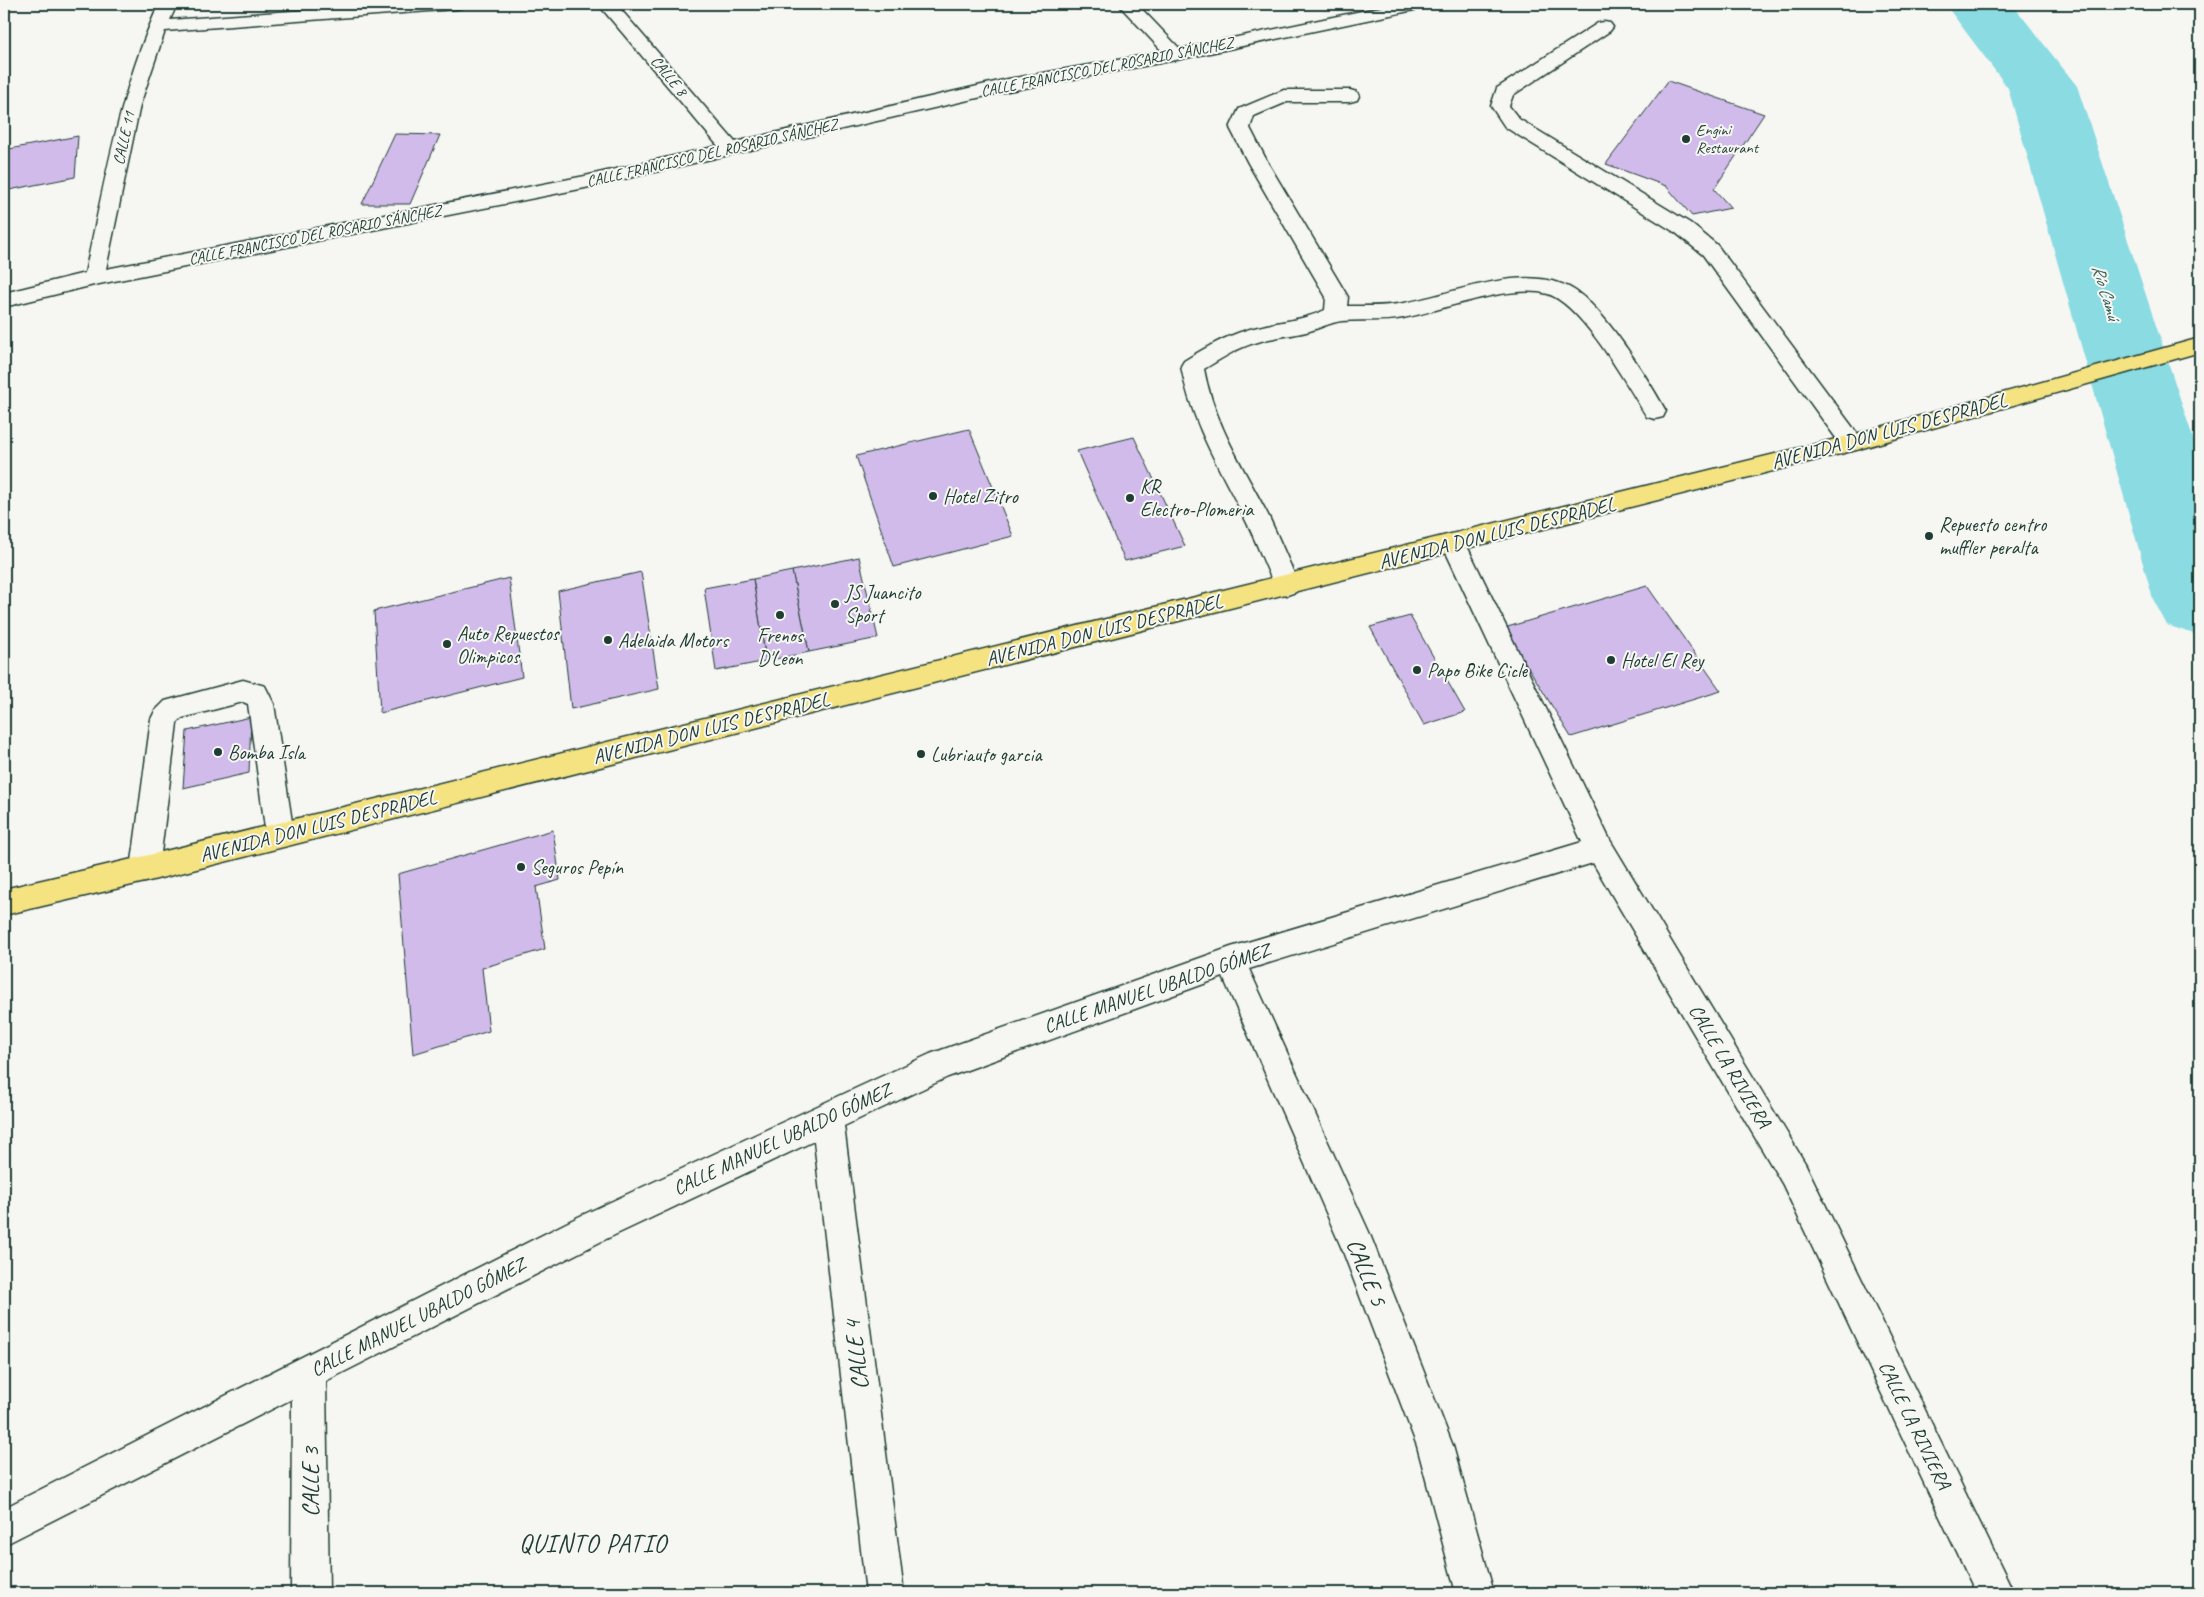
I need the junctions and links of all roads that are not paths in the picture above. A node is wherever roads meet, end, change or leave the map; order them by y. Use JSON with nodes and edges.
{"nodes":[{"id":1,"x":168,"y":4,"type":"edge"},
{"id":2,"x":456,"y":4,"type":"edge"},
{"id":3,"x":607,"y":4,"type":"edge"},
{"id":4,"x":1127,"y":4,"type":"edge"},
{"id":5,"x":1419,"y":4,"type":"edge"},
{"id":6,"x":158,"y":26,"type":"junction"},
{"id":7,"x":1604,"y":27,"type":"dead end"},
{"id":8,"x":1176,"y":55,"type":"junction"},
{"id":9,"x":1350,"y":96,"type":"dead end"},
{"id":10,"x":731,"y":149,"type":"junction"},
{"id":11,"x":94,"y":278,"type":"junction"},
{"id":12,"x":4,"y":300,"type":"edge"},
{"id":13,"x":1336,"y":314,"type":"junction"},
{"id":14,"x":2200,"y":345,"type":"edge"},
{"id":15,"x":1655,"y":411,"type":"dead end"},
{"id":16,"x":1852,"y":443,"type":"junction"},
{"id":17,"x":1454,"y":544,"type":"junction"},
{"id":18,"x":1287,"y":585,"type":"junction"},
{"id":19,"x":280,"y":835,"type":"junction"},
{"id":20,"x":1600,"y":848,"type":"junction"},
{"id":21,"x":145,"y":869,"type":"junction"},
{"id":22,"x":4,"y":902,"type":"edge"},
{"id":23,"x":1231,"y":961,"type":"junction"},
{"id":24,"x":827,"y":1117,"type":"junction"},
{"id":25,"x":309,"y":1372,"type":"junction"},
{"id":26,"x":4,"y":1527,"type":"edge"},
{"id":27,"x":310,"y":1593,"type":"edge"},
{"id":28,"x":885,"y":1593,"type":"edge"},
{"id":29,"x":1475,"y":1593,"type":"edge"},
{"id":30,"x":1995,"y":1593,"type":"edge"}],
"edges":[{"from":1,"to":6,"type":"street","name":"CALLE 11"},
{"from":2,"to":6,"type":"street"},
{"from":3,"to":10,"type":"street","name":"CALLE 8"},
{"from":4,"to":8,"type":"street"},
{"from":5,"to":8,"type":"street","name":"CALLE FRANCISCO DEL ROSARIO SÁNCHEZ"},
{"from":6,"to":11,"type":"street","name":"CALLE 11"},
{"from":7,"to":16,"type":"street"},
{"from":8,"to":10,"type":"street","name":"CALLE FRANCISCO DEL ROSARIO SÁNCHEZ"},
{"from":9,"to":13,"type":"street"},
{"from":10,"to":11,"type":"street","name":"CALLE FRANCISCO DEL ROSARIO SÁNCHEZ"},
{"from":11,"to":12,"type":"street","name":"CALLE FRANCISCO DEL ROSARIO SÁNCHEZ"},
{"from":13,"to":15,"type":"street"},
{"from":13,"to":18,"type":"street"},
{"from":14,"to":16,"type":"main road","name":"AVENIDA DON LUIS DESPRADEL"},
{"from":16,"to":17,"type":"main road","name":"AVENIDA DON LUIS DESPRADEL"},
{"from":17,"to":18,"type":"main road","name":"AVENIDA DON LUIS DESPRADEL"},
{"from":17,"to":20,"type":"street","name":"CALLE LA RIVIERA"},
{"from":18,"to":19,"type":"main road","name":"AVENIDA DON LUIS DESPRADEL"},
{"from":19,"to":21,"type":"main road","name":"AVENIDA DON LUIS DESPRADEL"},
{"from":19,"to":21,"type":"street"},
{"from":20,"to":23,"type":"street","name":"CALLE MANUEL UBALDO GÓMEZ"},
{"from":20,"to":30,"type":"street","name":"CALLE LA RIVIERA"},
{"from":21,"to":22,"type":"main road","name":"AVENIDA DON LUIS DESPRADEL"},
{"from":23,"to":24,"type":"street","name":"CALLE MANUEL UBALDO GÓMEZ"},
{"from":23,"to":29,"type":"street","name":"CALLE 5"},
{"from":24,"to":25,"type":"street","name":"CALLE MANUEL UBALDO GÓMEZ"},
{"from":24,"to":28,"type":"street","name":"CALLE 4"},
{"from":25,"to":26,"type":"street","name":"CALLE MANUEL UBALDO GÓMEZ"},
{"from":25,"to":27,"type":"street","name":"CALLE 3"}]}
